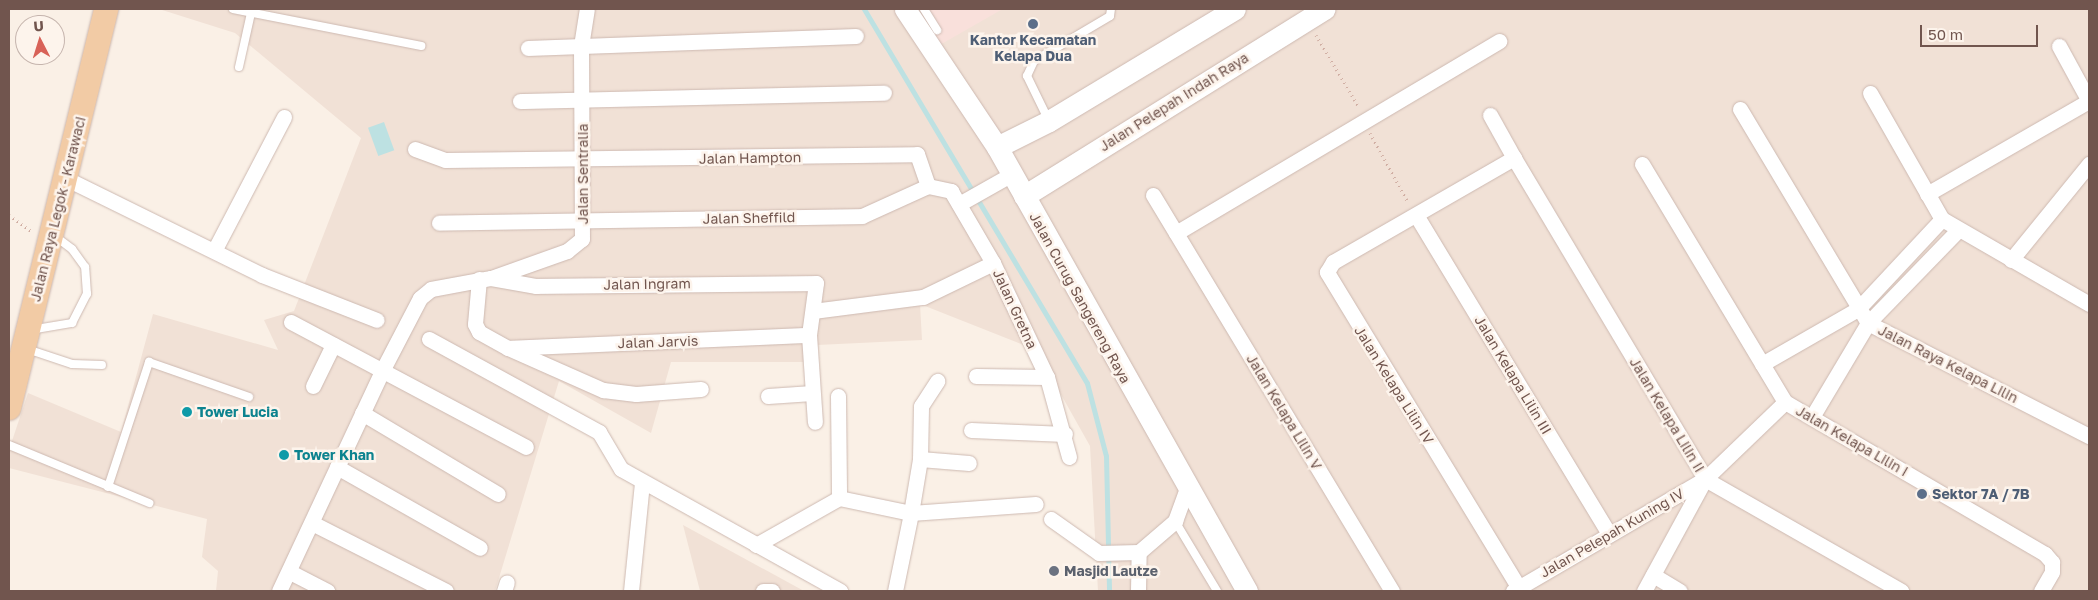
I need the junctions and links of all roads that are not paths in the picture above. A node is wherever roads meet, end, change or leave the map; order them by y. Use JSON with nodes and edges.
{"nodes":[{"id":1,"x":106,"y":9,"type":"edge"},
{"id":2,"x":233,"y":9,"type":"edge"},
{"id":3,"x":587,"y":9,"type":"edge"},
{"id":4,"x":906,"y":9,"type":"edge"},
{"id":5,"x":924,"y":9,"type":"edge"},
{"id":6,"x":1111,"y":9,"type":"edge"},
{"id":7,"x":1236,"y":9,"type":"edge"},
{"id":8,"x":1310,"y":12,"type":"edge"},
{"id":9,"x":251,"y":13,"type":"junction"},
{"id":10,"x":937,"y":30,"type":"dead end"},
{"id":11,"x":856,"y":36,"type":"dead end"},
{"id":12,"x":1499,"y":41,"type":"dead end"},
{"id":13,"x":420,"y":46,"type":"dead end"},
{"id":14,"x":581,"y":46,"type":"junction"},
{"id":15,"x":2059,"y":46,"type":"dead end"},
{"id":16,"x":528,"y":48,"type":"dead end"},
{"id":17,"x":239,"y":67,"type":"dead end"},
{"id":18,"x":884,"y":92,"type":"dead end"},
{"id":19,"x":1870,"y":94,"type":"dead end"},
{"id":20,"x":583,"y":100,"type":"junction"},
{"id":21,"x":520,"y":101,"type":"dead end"},
{"id":22,"x":2089,"y":101,"type":"edge"},
{"id":23,"x":1740,"y":109,"type":"dead end"},
{"id":24,"x":1490,"y":115,"type":"dead end"},
{"id":25,"x":284,"y":118,"type":"dead end"},
{"id":26,"x":1049,"y":121,"type":"junction"},
{"id":27,"x":996,"y":147,"type":"junction"},
{"id":28,"x":415,"y":149,"type":"dead end"},
{"id":29,"x":1514,"y":158,"type":"junction"},
{"id":30,"x":584,"y":162,"type":"junction"},
{"id":31,"x":1642,"y":164,"type":"dead end"},
{"id":32,"x":2089,"y":164,"type":"edge"},
{"id":33,"x":1007,"y":177,"type":"junction"},
{"id":34,"x":65,"y":178,"type":"junction"},
{"id":35,"x":928,"y":186,"type":"junction"},
{"id":36,"x":1927,"y":194,"type":"junction"},
{"id":37,"x":1153,"y":195,"type":"dead end"},
{"id":38,"x":1024,"y":196,"type":"junction"},
{"id":39,"x":966,"y":200,"type":"junction"},
{"id":40,"x":1416,"y":216,"type":"junction"},
{"id":41,"x":1942,"y":219,"type":"junction"},
{"id":42,"x":583,"y":220,"type":"junction"},
{"id":43,"x":439,"y":223,"type":"dead end"},
{"id":44,"x":1957,"y":231,"type":"junction"},
{"id":45,"x":1176,"y":233,"type":"junction"},
{"id":46,"x":52,"y":234,"type":"junction"},
{"id":47,"x":215,"y":248,"type":"junction"},
{"id":48,"x":2011,"y":260,"type":"junction"},
{"id":49,"x":993,"y":263,"type":"junction"},
{"id":50,"x":485,"y":278,"type":"junction"},
{"id":51,"x":2089,"y":303,"type":"edge"},
{"id":52,"x":1858,"y":309,"type":"junction"},
{"id":53,"x":813,"y":311,"type":"junction"},
{"id":54,"x":376,"y":320,"type":"dead end"},
{"id":55,"x":291,"y":322,"type":"dead end"},
{"id":56,"x":1868,"y":323,"type":"junction"},
{"id":57,"x":808,"y":336,"type":"junction"},
{"id":58,"x":429,"y":339,"type":"dead end"},
{"id":59,"x":333,"y":344,"type":"junction"},
{"id":60,"x":20,"y":345,"type":"edge"},
{"id":61,"x":508,"y":348,"type":"junction"},
{"id":62,"x":1762,"y":364,"type":"junction"},
{"id":63,"x":102,"y":365,"type":"dead end"},
{"id":64,"x":382,"y":371,"type":"junction"},
{"id":65,"x":976,"y":376,"type":"dead end"},
{"id":66,"x":1047,"y":377,"type":"junction"},
{"id":67,"x":937,"y":381,"type":"dead end"},
{"id":68,"x":313,"y":386,"type":"dead end"},
{"id":69,"x":702,"y":389,"type":"dead end"},
{"id":70,"x":812,"y":393,"type":"junction"},
{"id":71,"x":768,"y":396,"type":"dead end"},
{"id":72,"x":838,"y":396,"type":"dead end"},
{"id":73,"x":248,"y":397,"type":"dead end"},
{"id":74,"x":1785,"y":402,"type":"junction"},
{"id":75,"x":9,"y":408,"type":"edge"},
{"id":76,"x":362,"y":413,"type":"junction"},
{"id":77,"x":1812,"y":417,"type":"junction"},
{"id":78,"x":815,"y":422,"type":"dead end"},
{"id":79,"x":971,"y":430,"type":"dead end"},
{"id":80,"x":1065,"y":434,"type":"junction"},
{"id":81,"x":2089,"y":436,"type":"edge"},
{"id":82,"x":9,"y":445,"type":"edge"},
{"id":83,"x":526,"y":448,"type":"dead end"},
{"id":84,"x":1068,"y":457,"type":"dead end"},
{"id":85,"x":920,"y":459,"type":"junction"},
{"id":86,"x":969,"y":463,"type":"dead end"},
{"id":87,"x":337,"y":467,"type":"junction"},
{"id":88,"x":1705,"y":480,"type":"junction"},
{"id":89,"x":642,"y":482,"type":"junction"},
{"id":90,"x":108,"y":487,"type":"junction"},
{"id":91,"x":1186,"y":490,"type":"junction"},
{"id":92,"x":498,"y":494,"type":"dead end"},
{"id":93,"x":839,"y":498,"type":"junction"},
{"id":94,"x":150,"y":503,"type":"dead end"},
{"id":95,"x":1036,"y":504,"type":"dead end"},
{"id":96,"x":911,"y":513,"type":"junction"},
{"id":97,"x":1051,"y":519,"type":"dead end"},
{"id":98,"x":1175,"y":521,"type":"junction"},
{"id":99,"x":312,"y":523,"type":"junction"},
{"id":100,"x":1609,"y":534,"type":"junction"},
{"id":101,"x":756,"y":545,"type":"junction"},
{"id":102,"x":480,"y":548,"type":"dead end"},
{"id":103,"x":1132,"y":553,"type":"junction"},
{"id":104,"x":290,"y":572,"type":"junction"},
{"id":105,"x":1653,"y":575,"type":"junction"},
{"id":106,"x":1516,"y":589,"type":"edge"},
{"id":107,"x":279,"y":591,"type":"edge"},
{"id":108,"x":327,"y":591,"type":"edge"},
{"id":109,"x":446,"y":591,"type":"edge"},
{"id":110,"x":632,"y":591,"type":"edge"},
{"id":111,"x":764,"y":591,"type":"edge"},
{"id":112,"x":772,"y":591,"type":"edge"},
{"id":113,"x":840,"y":591,"type":"edge"},
{"id":114,"x":896,"y":591,"type":"edge"},
{"id":115,"x":1138,"y":591,"type":"edge"},
{"id":116,"x":1218,"y":591,"type":"edge"},
{"id":117,"x":1247,"y":591,"type":"edge"},
{"id":118,"x":1392,"y":591,"type":"edge"},
{"id":119,"x":1644,"y":591,"type":"edge"},
{"id":120,"x":1680,"y":591,"type":"edge"},
{"id":121,"x":1901,"y":591,"type":"edge"},
{"id":122,"x":2042,"y":591,"type":"edge"}],
"edges":[{"from":1,"to":34,"type":"main road","name":"Jalan Raya Legok - Karawaci"},
{"from":2,"to":9,"type":"lane"},
{"from":3,"to":14,"type":"street","name":"Jalan Sentralia"},
{"from":4,"to":27,"type":"main road","name":"Jalan Curug Sangereng Raya"},
{"from":5,"to":10,"type":"lane"},
{"from":6,"to":26,"type":"lane"},
{"from":7,"to":26,"type":"main road"},
{"from":8,"to":38,"type":"main road","name":"Jalan Pelepah Indah Raya"},
{"from":9,"to":13,"type":"lane"},
{"from":9,"to":17,"type":"lane"},
{"from":11,"to":14,"type":"street"},
{"from":12,"to":45,"type":"street"},
{"from":14,"to":16,"type":"street"},
{"from":14,"to":20,"type":"street","name":"Jalan Sentralia"},
{"from":15,"to":22,"type":"street"},
{"from":18,"to":20,"type":"street"},
{"from":19,"to":36,"type":"street"},
{"from":20,"to":21,"type":"street"},
{"from":20,"to":30,"type":"street","name":"Jalan Sentralia"},
{"from":22,"to":36,"type":"street"},
{"from":23,"to":52,"type":"street","name":"Jalan Raya Kelapa Lilin"},
{"from":24,"to":29,"type":"street","name":"Jalan Kelapa Lilin II"},
{"from":25,"to":47,"type":"street"},
{"from":26,"to":27,"type":"main road"},
{"from":27,"to":33,"type":"main road","name":"Jalan Curug Sangereng Raya"},
{"from":28,"to":30,"type":"street","name":"Jalan Hampton"},
{"from":29,"to":40,"type":"street"},
{"from":29,"to":88,"type":"street","name":"Jalan Kelapa Lilin II"},
{"from":30,"to":35,"type":"street","name":"Jalan Hampton"},
{"from":30,"to":42,"type":"street","name":"Jalan Sentralia"},
{"from":31,"to":62,"type":"street","name":"Jalan Kelapa Lilin I"},
{"from":32,"to":48,"type":"street"},
{"from":33,"to":38,"type":"main road","name":"Jalan Curug Sangereng Raya"},
{"from":33,"to":39,"type":"street"},
{"from":34,"to":46,"type":"main road","name":"Jalan Raya Legok - Karawaci"},
{"from":34,"to":47,"type":"street"},
{"from":35,"to":39,"type":"street","name":"Jalan Gretna"},
{"from":35,"to":42,"type":"street","name":"Jalan Sheffild"},
{"from":36,"to":41,"type":"street"},
{"from":37,"to":45,"type":"street","name":"Jalan Kelapa Lilin V"},
{"from":38,"to":91,"type":"main road","name":"Jalan Curug Sangereng Raya"},
{"from":39,"to":49,"type":"street","name":"Jalan Gretna"},
{"from":40,"to":100,"type":"street","name":"Jalan Kelapa Lilin III"},
{"from":40,"to":106,"type":"street","name":"Jalan Kelapa Lilin IV"},
{"from":41,"to":44,"type":"street"},
{"from":41,"to":52,"type":"street"},
{"from":42,"to":43,"type":"street","name":"Jalan Sheffild"},
{"from":42,"to":50,"type":"street","name":"Jalan Sentralia"},
{"from":44,"to":48,"type":"street"},
{"from":44,"to":56,"type":"street"},
{"from":45,"to":118,"type":"street","name":"Jalan Kelapa Lilin V"},
{"from":46,"to":60,"type":"main road","name":"Jalan Raya Legok - Karawaci"},
{"from":46,"to":60,"type":"lane"},
{"from":47,"to":54,"type":"street"},
{"from":48,"to":51,"type":"street"},
{"from":49,"to":53,"type":"street"},
{"from":49,"to":66,"type":"street","name":"Jalan Gretna"},
{"from":50,"to":53,"type":"street","name":"Jalan Ingram"},
{"from":50,"to":61,"type":"street"},
{"from":50,"to":64,"type":"street"},
{"from":52,"to":56,"type":"street","name":"Jalan Raya Kelapa Lilin"},
{"from":52,"to":62,"type":"street"},
{"from":53,"to":57,"type":"street"},
{"from":55,"to":59,"type":"street"},
{"from":56,"to":77,"type":"street"},
{"from":56,"to":81,"type":"street","name":"Jalan Raya Kelapa Lilin"},
{"from":57,"to":61,"type":"street","name":"Jalan Jarvis"},
{"from":57,"to":70,"type":"street"},
{"from":58,"to":89,"type":"street"},
{"from":59,"to":64,"type":"street"},
{"from":59,"to":68,"type":"street"},
{"from":60,"to":63,"type":"lane"},
{"from":60,"to":75,"type":"main road","name":"Jalan Raya Legok - Karawaci"},
{"from":61,"to":69,"type":"street"},
{"from":62,"to":74,"type":"street","name":"Jalan Kelapa Lilin I"},
{"from":64,"to":76,"type":"street"},
{"from":64,"to":83,"type":"street"},
{"from":65,"to":66,"type":"street"},
{"from":66,"to":80,"type":"street","name":"Jalan Gretna"},
{"from":67,"to":85,"type":"street"},
{"from":70,"to":71,"type":"street"},
{"from":70,"to":78,"type":"street"},
{"from":72,"to":93,"type":"street"},
{"from":73,"to":90,"type":"lane"},
{"from":74,"to":77,"type":"street","name":"Jalan Kelapa Lilin I"},
{"from":74,"to":88,"type":"street"},
{"from":76,"to":87,"type":"street"},
{"from":76,"to":92,"type":"street"},
{"from":77,"to":122,"type":"street","name":"Jalan Kelapa Lilin I"},
{"from":79,"to":80,"type":"street"},
{"from":80,"to":84,"type":"street","name":"Jalan Gretna"},
{"from":82,"to":90,"type":"lane"},
{"from":85,"to":86,"type":"street"},
{"from":85,"to":96,"type":"street"},
{"from":87,"to":99,"type":"street"},
{"from":87,"to":102,"type":"street"},
{"from":88,"to":100,"type":"street","name":"Jalan Pelepah Kuning IV"},
{"from":88,"to":105,"type":"street","name":"Jalan Pelepah Kuning IV"},
{"from":88,"to":121,"type":"street","name":"Jalan Kelapa Lilin II"},
{"from":89,"to":101,"type":"street"},
{"from":89,"to":110,"type":"street"},
{"from":90,"to":94,"type":"lane"},
{"from":91,"to":98,"type":"street"},
{"from":91,"to":117,"type":"main road","name":"Jalan Curug Sangereng Raya"},
{"from":93,"to":96,"type":"street"},
{"from":93,"to":101,"type":"street"},
{"from":95,"to":96,"type":"street"},
{"from":96,"to":114,"type":"street"},
{"from":97,"to":103,"type":"street"},
{"from":98,"to":103,"type":"street"},
{"from":98,"to":116,"type":"lane"},
{"from":99,"to":104,"type":"street"},
{"from":99,"to":109,"type":"street"},
{"from":100,"to":106,"type":"street","name":"Jalan Pelepah Kuning IV"},
{"from":101,"to":113,"type":"street"},
{"from":103,"to":115,"type":"street"},
{"from":104,"to":107,"type":"street"},
{"from":104,"to":108,"type":"street"},
{"from":105,"to":119,"type":"street","name":"Jalan Pelepah Kuning IV"},
{"from":105,"to":120,"type":"street"},
{"from":111,"to":112,"type":"street"}]}
